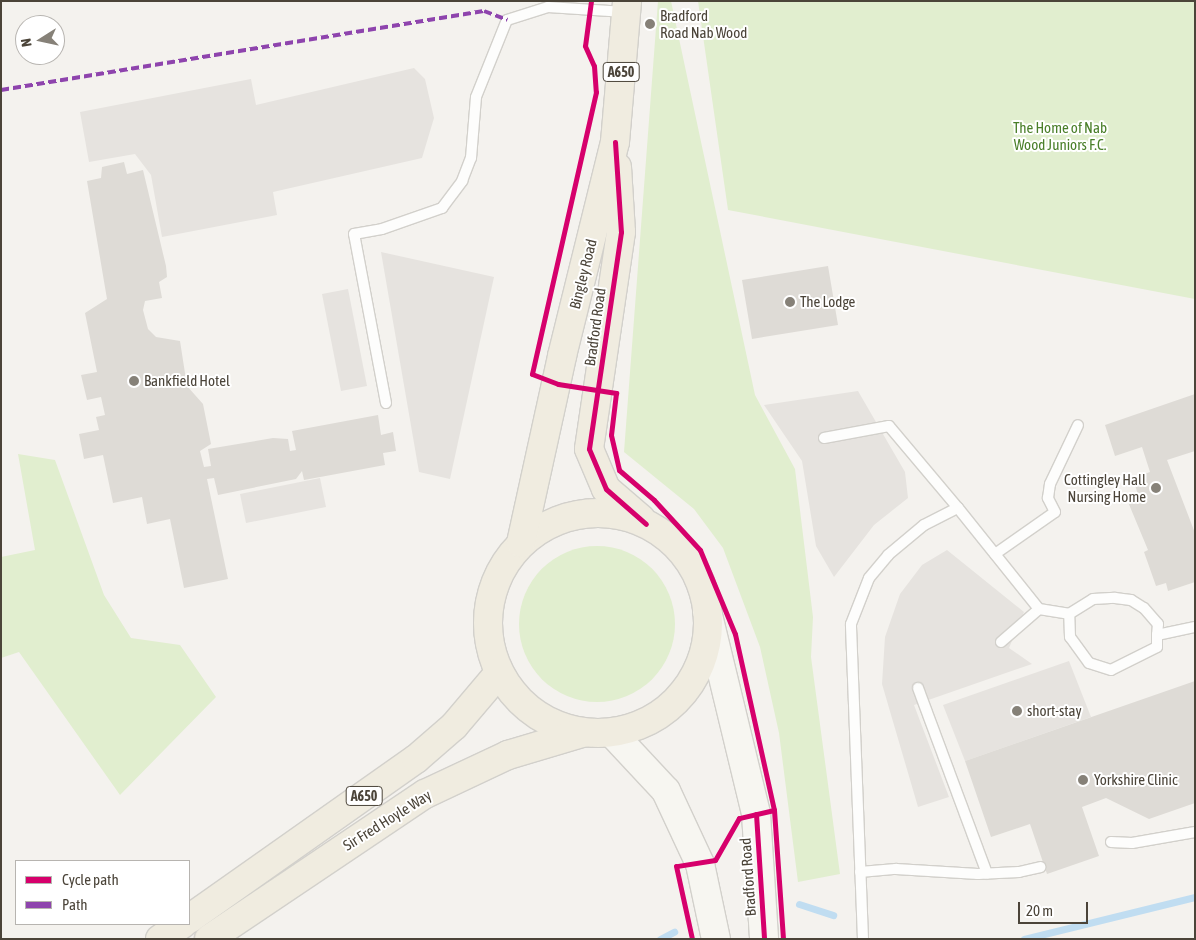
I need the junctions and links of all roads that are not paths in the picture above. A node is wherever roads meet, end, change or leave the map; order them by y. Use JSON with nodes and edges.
{"nodes":[{"id":1,"x":626,"y":7,"type":"edge"},
{"id":2,"x":615,"y":142,"type":"junction"},
{"id":3,"x":386,"y":403,"type":"dead end"},
{"id":4,"x":1078,"y":425,"type":"dead end"},
{"id":5,"x":824,"y":438,"type":"dead end"},
{"id":6,"x":958,"y":508,"type":"junction"},
{"id":7,"x":646,"y":524,"type":"junction"},
{"id":8,"x":521,"y":543,"type":"junction"},
{"id":9,"x":995,"y":554,"type":"junction"},
{"id":10,"x":1039,"y":609,"type":"junction"},
{"id":11,"x":708,"y":611,"type":"junction"},
{"id":12,"x":1069,"y":614,"type":"junction"},
{"id":13,"x":1195,"y":627,"type":"edge"},
{"id":14,"x":1157,"y":635,"type":"junction"},
{"id":15,"x":1001,"y":642,"type":"dead end"},
{"id":16,"x":499,"y":673,"type":"junction"},
{"id":17,"x":918,"y":688,"type":"dead end"},
{"id":18,"x":582,"y":733,"type":"junction"},
{"id":19,"x":612,"y":733,"type":"junction"},
{"id":20,"x":1195,"y":832,"type":"edge"},
{"id":21,"x":1111,"y":842,"type":"dead end"},
{"id":22,"x":758,"y":852,"type":"junction"},
{"id":23,"x":1040,"y":866,"type":"dead end"},
{"id":24,"x":860,"y":872,"type":"junction"},
{"id":25,"x":987,"y":874,"type":"junction"},
{"id":26,"x":750,"y":884,"type":"dead end"},
{"id":27,"x":190,"y":918,"type":"edge"},
{"id":28,"x":181,"y":925,"type":"edge"},
{"id":29,"x":160,"y":939,"type":"edge"},
{"id":30,"x":209,"y":939,"type":"edge"},
{"id":31,"x":716,"y":939,"type":"edge"},
{"id":32,"x":764,"y":939,"type":"edge"},
{"id":33,"x":863,"y":939,"type":"edge"}],
"edges":[{"from":1,"to":2,"type":"highway","name":"Bingley Road","number":"A650"},
{"from":1,"to":3,"type":"lane"},
{"from":2,"to":7,"type":"highway","name":"Bradford Road","number":"A650"},
{"from":2,"to":8,"type":"highway","name":"Bingley Road","number":"A650"},
{"from":4,"to":9,"type":"lane"},
{"from":5,"to":6,"type":"lane"},
{"from":6,"to":9,"type":"lane"},
{"from":6,"to":24,"type":"lane"},
{"from":7,"to":8,"type":"highway","number":"A650"},
{"from":7,"to":11,"type":"highway","number":"A650"},
{"from":8,"to":16,"type":"highway","number":"A650"},
{"from":9,"to":10,"type":"lane"},
{"from":10,"to":12,"type":"lane"},
{"from":10,"to":15,"type":"lane"},
{"from":11,"to":19,"type":"highway","number":"A650"},
{"from":11,"to":22,"type":"main road","name":"Bradford Road"},
{"from":12,"to":14,"type":"lane"},
{"from":12,"to":14,"type":"lane"},
{"from":13,"to":14,"type":"lane"},
{"from":16,"to":18,"type":"highway","number":"A650"},
{"from":16,"to":27,"type":"highway","name":"Sir Fred Hoyle Way","number":"A650"},
{"from":17,"to":25,"type":"lane"},
{"from":18,"to":19,"type":"highway","number":"A650"},
{"from":18,"to":30,"type":"highway","name":"Sir Fred Hoyle Way","number":"A650"},
{"from":19,"to":31,"type":"main road"},
{"from":20,"to":21,"type":"lane"},
{"from":22,"to":26,"type":"lane"},
{"from":22,"to":32,"type":"main road","name":"Bradford Road"},
{"from":23,"to":25,"type":"lane"},
{"from":24,"to":25,"type":"lane"},
{"from":24,"to":33,"type":"lane"},
{"from":28,"to":29,"type":"highway"}]}
